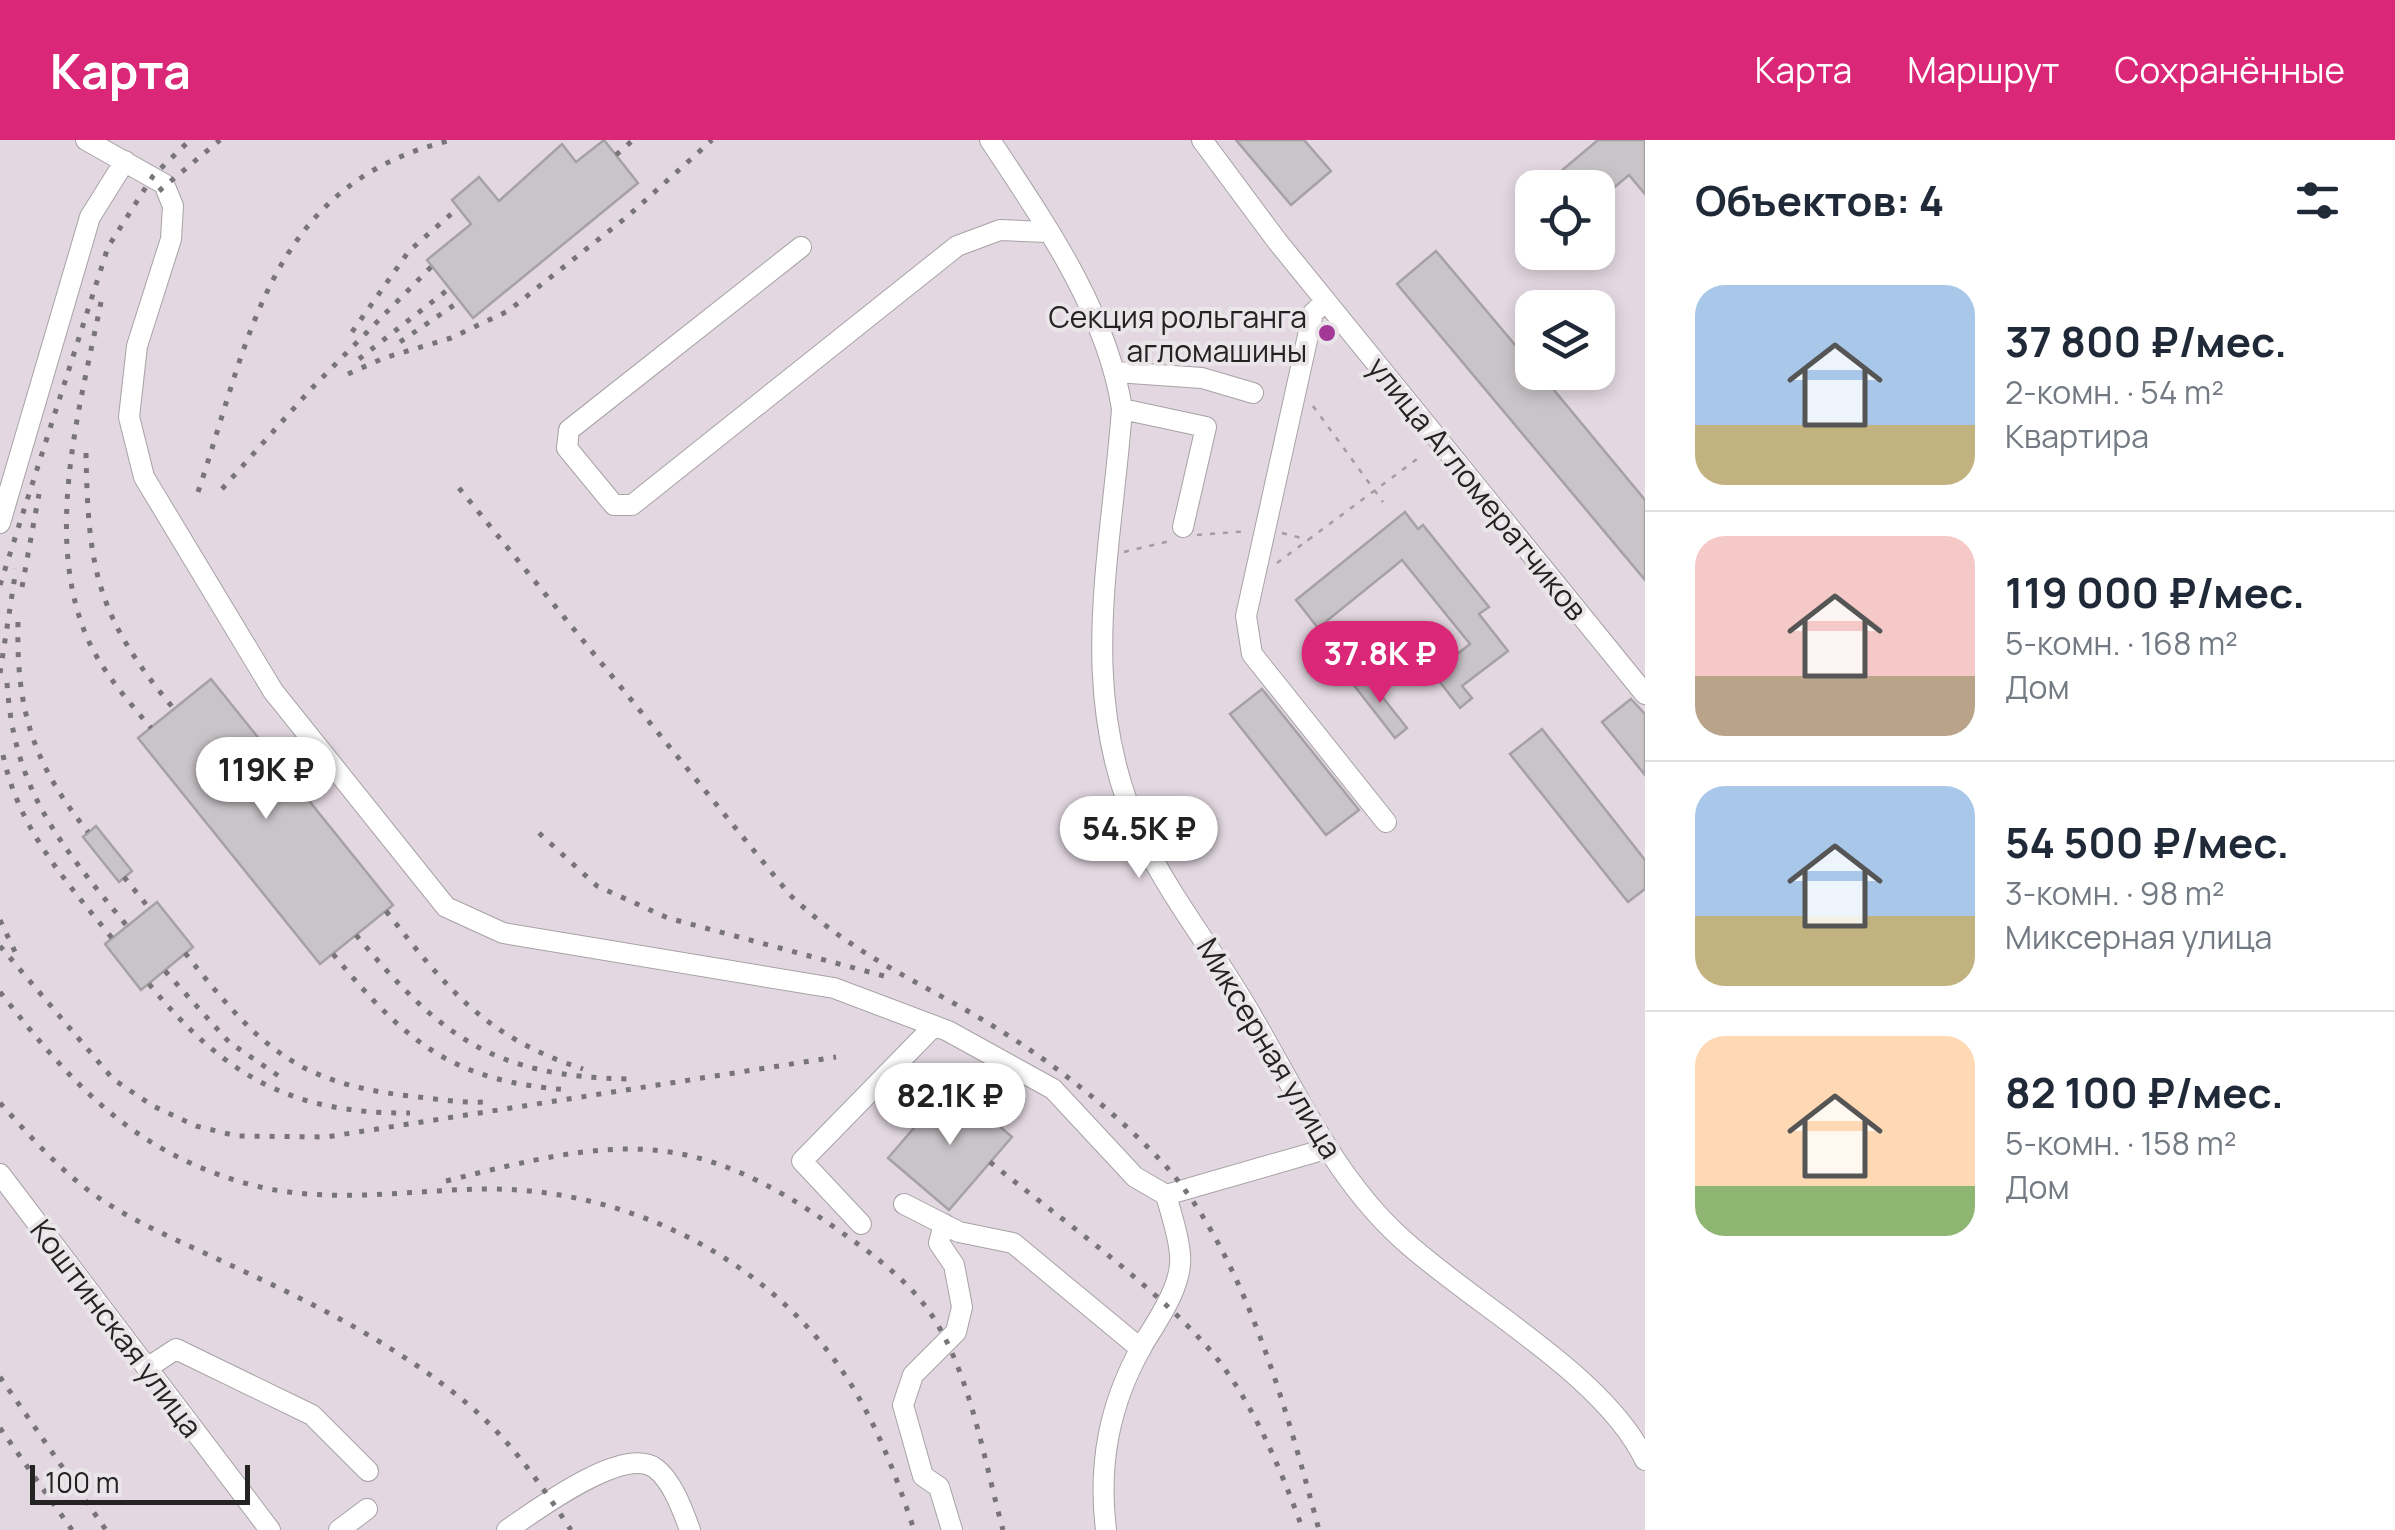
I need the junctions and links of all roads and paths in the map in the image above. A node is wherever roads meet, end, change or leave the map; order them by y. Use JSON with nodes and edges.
{"nodes":[{"id":1,"x":86,"y":140,"type":"edge"},
{"id":2,"x":990,"y":140,"type":"edge"},
{"id":3,"x":1202,"y":140,"type":"edge"},
{"id":4,"x":125,"y":161,"type":"junction"},
{"id":5,"x":1047,"y":232,"type":"junction"},
{"id":6,"x":801,"y":247,"type":"dead end"},
{"id":7,"x":1326,"y":302,"type":"junction"},
{"id":8,"x":1116,"y":372,"type":"junction"},
{"id":9,"x":1253,"y":392,"type":"dead end"},
{"id":10,"x":1294,"y":402,"type":"junction"},
{"id":11,"x":1122,"y":409,"type":"junction"},
{"id":12,"x":1421,"y":456,"type":"dead end"},
{"id":13,"x":1374,"y":491,"type":"junction"},
{"id":14,"x":1383,"y":502,"type":"dead end"},
{"id":15,"x":0,"y":523,"type":"edge"},
{"id":16,"x":1183,"y":526,"type":"dead end"},
{"id":17,"x":1264,"y":572,"type":"dead end"},
{"id":18,"x":1645,"y":694,"type":"edge"},
{"id":19,"x":1386,"y":822,"type":"dead end"},
{"id":20,"x":934,"y":1026,"type":"junction"},
{"id":21,"x":1326,"y":1149,"type":"junction"},
{"id":22,"x":0,"y":1174,"type":"edge"},
{"id":23,"x":1166,"y":1195,"type":"junction"},
{"id":24,"x":904,"y":1204,"type":"dead end"},
{"id":25,"x":861,"y":1224,"type":"dead end"},
{"id":26,"x":944,"y":1224,"type":"junction"},
{"id":27,"x":1141,"y":1348,"type":"junction"},
{"id":28,"x":147,"y":1368,"type":"junction"},
{"id":29,"x":1645,"y":1460,"type":"edge"},
{"id":30,"x":368,"y":1471,"type":"dead end"},
{"id":31,"x":367,"y":1509,"type":"dead end"},
{"id":32,"x":270,"y":1530,"type":"edge"},
{"id":33,"x":339,"y":1530,"type":"edge"},
{"id":34,"x":508,"y":1530,"type":"edge"},
{"id":35,"x":690,"y":1530,"type":"edge"},
{"id":36,"x":952,"y":1530,"type":"edge"},
{"id":37,"x":1106,"y":1530,"type":"edge"}],
"edges":[{"from":1,"to":4,"type":"street"},
{"from":2,"to":5,"type":"street","name":"Миксерная улица"},
{"from":3,"to":7,"type":"street","name":"улица Агломератчиков"},
{"from":4,"to":15,"type":"street"},
{"from":4,"to":20,"type":"street"},
{"from":5,"to":6,"type":"street"},
{"from":5,"to":8,"type":"street","name":"Миксерная улица"},
{"from":7,"to":10,"type":"street"},
{"from":7,"to":18,"type":"street","name":"улица Агломератчиков"},
{"from":8,"to":9,"type":"street"},
{"from":8,"to":11,"type":"street","name":"Миксерная улица"},
{"from":10,"to":13,"type":"path"},
{"from":10,"to":19,"type":"street"},
{"from":11,"to":16,"type":"street"},
{"from":11,"to":21,"type":"street","name":"Миксерная улица"},
{"from":12,"to":13,"type":"path"},
{"from":13,"to":14,"type":"path"},
{"from":13,"to":17,"type":"path"},
{"from":20,"to":23,"type":"street"},
{"from":20,"to":25,"type":"street"},
{"from":21,"to":23,"type":"street"},
{"from":21,"to":29,"type":"street","name":"Миксерная улица"},
{"from":22,"to":28,"type":"street","name":"Коштинская улица"},
{"from":23,"to":27,"type":"street"},
{"from":24,"to":26,"type":"street"},
{"from":26,"to":27,"type":"street"},
{"from":26,"to":36,"type":"street"},
{"from":27,"to":37,"type":"street"},
{"from":28,"to":30,"type":"street"},
{"from":28,"to":32,"type":"street","name":"Коштинская улица"},
{"from":31,"to":33,"type":"street"},
{"from":34,"to":35,"type":"street"}]}
